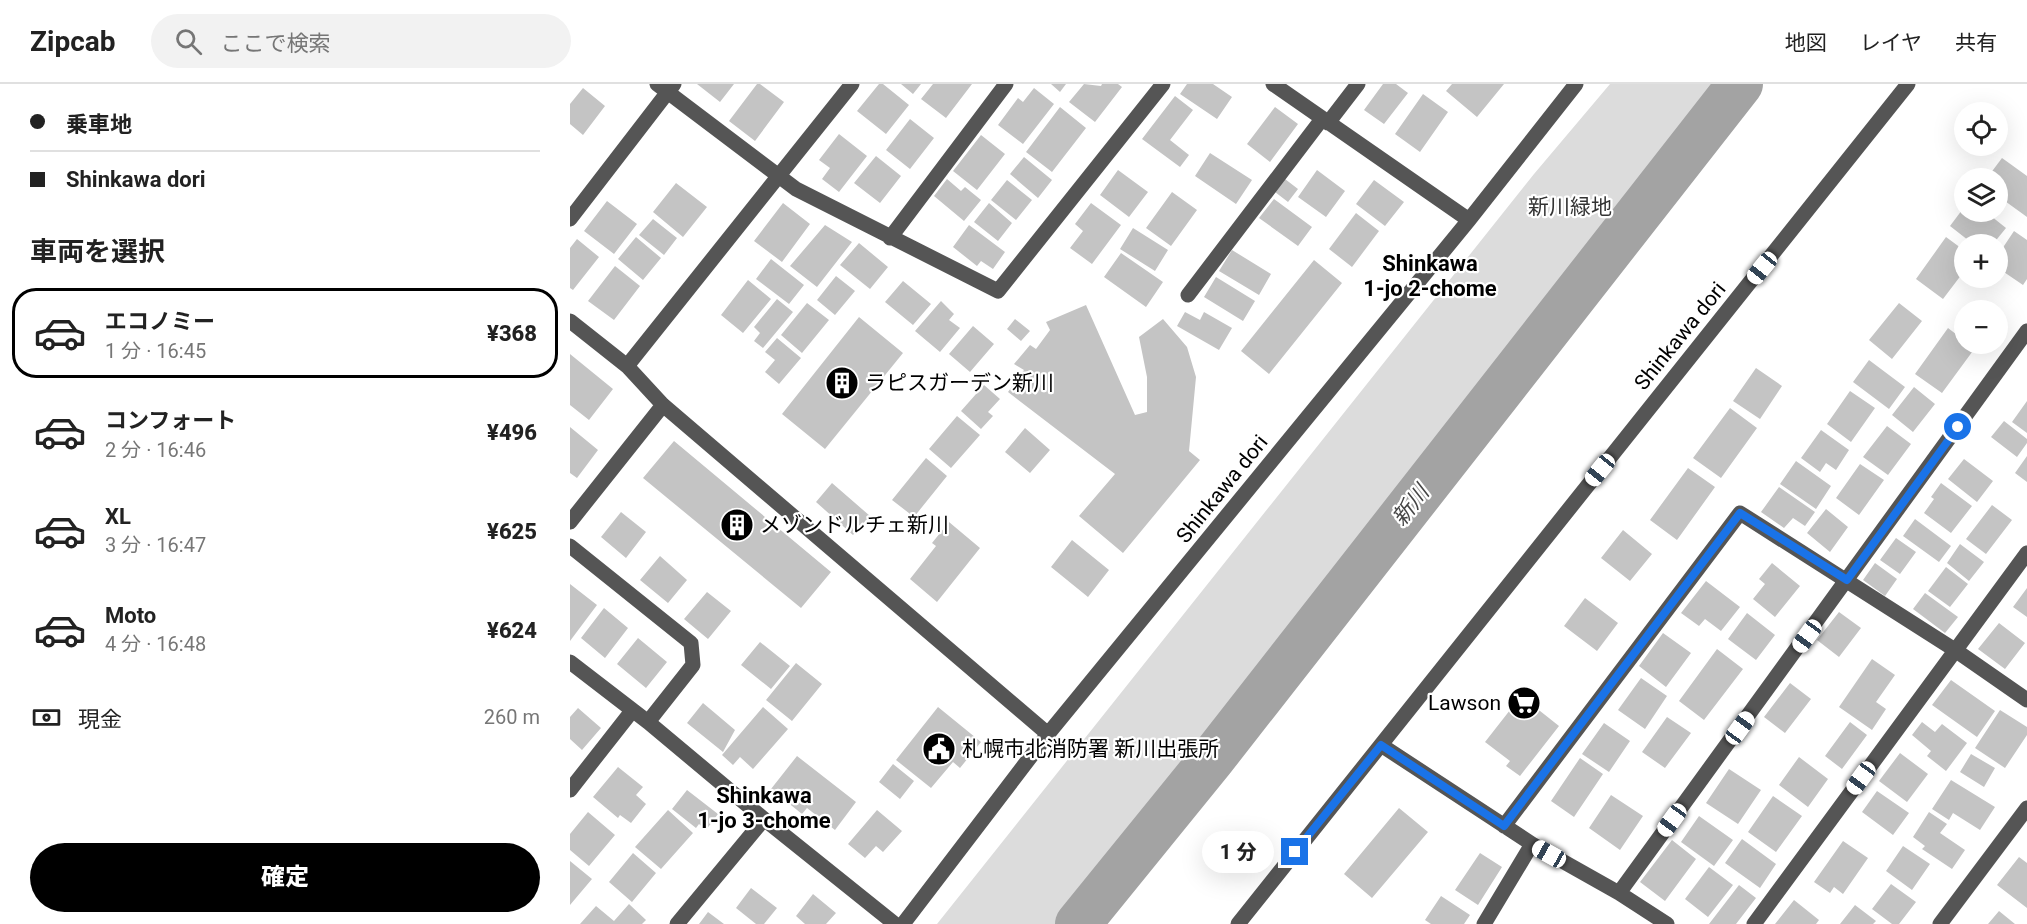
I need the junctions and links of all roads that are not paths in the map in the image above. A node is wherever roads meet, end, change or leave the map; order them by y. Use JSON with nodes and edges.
{"nodes":[{"id":1,"x":852,"y":84,"type":"edge"},
{"id":2,"x":1006,"y":84,"type":"edge"},
{"id":3,"x":1163,"y":84,"type":"edge"},
{"id":4,"x":1273,"y":84,"type":"edge"},
{"id":5,"x":1358,"y":84,"type":"edge"},
{"id":6,"x":1576,"y":84,"type":"edge"},
{"id":7,"x":1908,"y":84,"type":"edge"},
{"id":8,"x":666,"y":87,"type":"edge"},
{"id":9,"x":1325,"y":121,"type":"junction"},
{"id":10,"x":778,"y":177,"type":"junction"},
{"id":11,"x":570,"y":219,"type":"edge"},
{"id":12,"x":1469,"y":220,"type":"junction"},
{"id":13,"x":890,"y":238,"type":"junction"},
{"id":14,"x":1188,"y":294,"type":"dead end"},
{"id":15,"x":570,"y":321,"type":"edge"},
{"id":16,"x":2027,"y":331,"type":"edge"},
{"id":17,"x":627,"y":366,"type":"junction"},
{"id":18,"x":663,"y":405,"type":"junction"},
{"id":19,"x":570,"y":522,"type":"edge"},
{"id":20,"x":570,"y":546,"type":"edge"},
{"id":21,"x":2027,"y":553,"type":"edge"},
{"id":22,"x":1847,"y":580,"type":"junction"},
{"id":23,"x":1955,"y":650,"type":"junction"},
{"id":24,"x":570,"y":662,"type":"edge"},
{"id":25,"x":2027,"y":700,"type":"edge"},
{"id":26,"x":632,"y":711,"type":"junction"},
{"id":27,"x":648,"y":722,"type":"junction"},
{"id":28,"x":1048,"y":734,"type":"junction"},
{"id":29,"x":1381,"y":745,"type":"junction"},
{"id":30,"x":570,"y":790,"type":"edge"},
{"id":31,"x":2027,"y":808,"type":"edge"},
{"id":32,"x":764,"y":819,"type":"junction"},
{"id":33,"x":1504,"y":826,"type":"junction"},
{"id":34,"x":1532,"y":844,"type":"junction"},
{"id":35,"x":1619,"y":893,"type":"junction"},
{"id":36,"x":677,"y":924,"type":"edge"},
{"id":37,"x":895,"y":924,"type":"edge"},
{"id":38,"x":903,"y":924,"type":"edge"},
{"id":39,"x":1238,"y":924,"type":"edge"},
{"id":40,"x":1484,"y":924,"type":"edge"},
{"id":41,"x":1666,"y":924,"type":"edge"},
{"id":42,"x":1754,"y":924,"type":"edge"},
{"id":43,"x":1940,"y":924,"type":"edge"}],
"edges":[{"from":1,"to":10,"type":"street"},
{"from":2,"to":13,"type":"street"},
{"from":3,"to":13,"type":"street"},
{"from":4,"to":9,"type":"street"},
{"from":5,"to":9,"type":"street"},
{"from":6,"to":12,"type":"street","name":"Shinkawa dori"},
{"from":7,"to":29,"type":"street","name":"Shinkawa dori"},
{"from":8,"to":10,"type":"street"},
{"from":8,"to":11,"type":"street"},
{"from":9,"to":12,"type":"street"},
{"from":9,"to":14,"type":"street"},
{"from":10,"to":13,"type":"street"},
{"from":10,"to":17,"type":"street"},
{"from":12,"to":28,"type":"street","name":"Shinkawa dori"},
{"from":15,"to":17,"type":"street"},
{"from":16,"to":22,"type":"street"},
{"from":17,"to":18,"type":"street"},
{"from":18,"to":19,"type":"street"},
{"from":18,"to":28,"type":"street"},
{"from":20,"to":27,"type":"street"},
{"from":21,"to":23,"type":"street"},
{"from":22,"to":23,"type":"street"},
{"from":22,"to":33,"type":"street"},
{"from":22,"to":35,"type":"street"},
{"from":23,"to":25,"type":"street"},
{"from":23,"to":42,"type":"street"},
{"from":24,"to":26,"type":"street"},
{"from":26,"to":27,"type":"street"},
{"from":26,"to":30,"type":"street"},
{"from":27,"to":32,"type":"street"},
{"from":28,"to":38,"type":"street","name":"Shinkawa dori"},
{"from":29,"to":33,"type":"street"},
{"from":29,"to":39,"type":"street","name":"Shinkawa dori"},
{"from":31,"to":43,"type":"street"},
{"from":32,"to":36,"type":"street"},
{"from":32,"to":37,"type":"street"},
{"from":33,"to":34,"type":"street"},
{"from":34,"to":35,"type":"street"},
{"from":34,"to":40,"type":"street"},
{"from":35,"to":41,"type":"street"}]}
